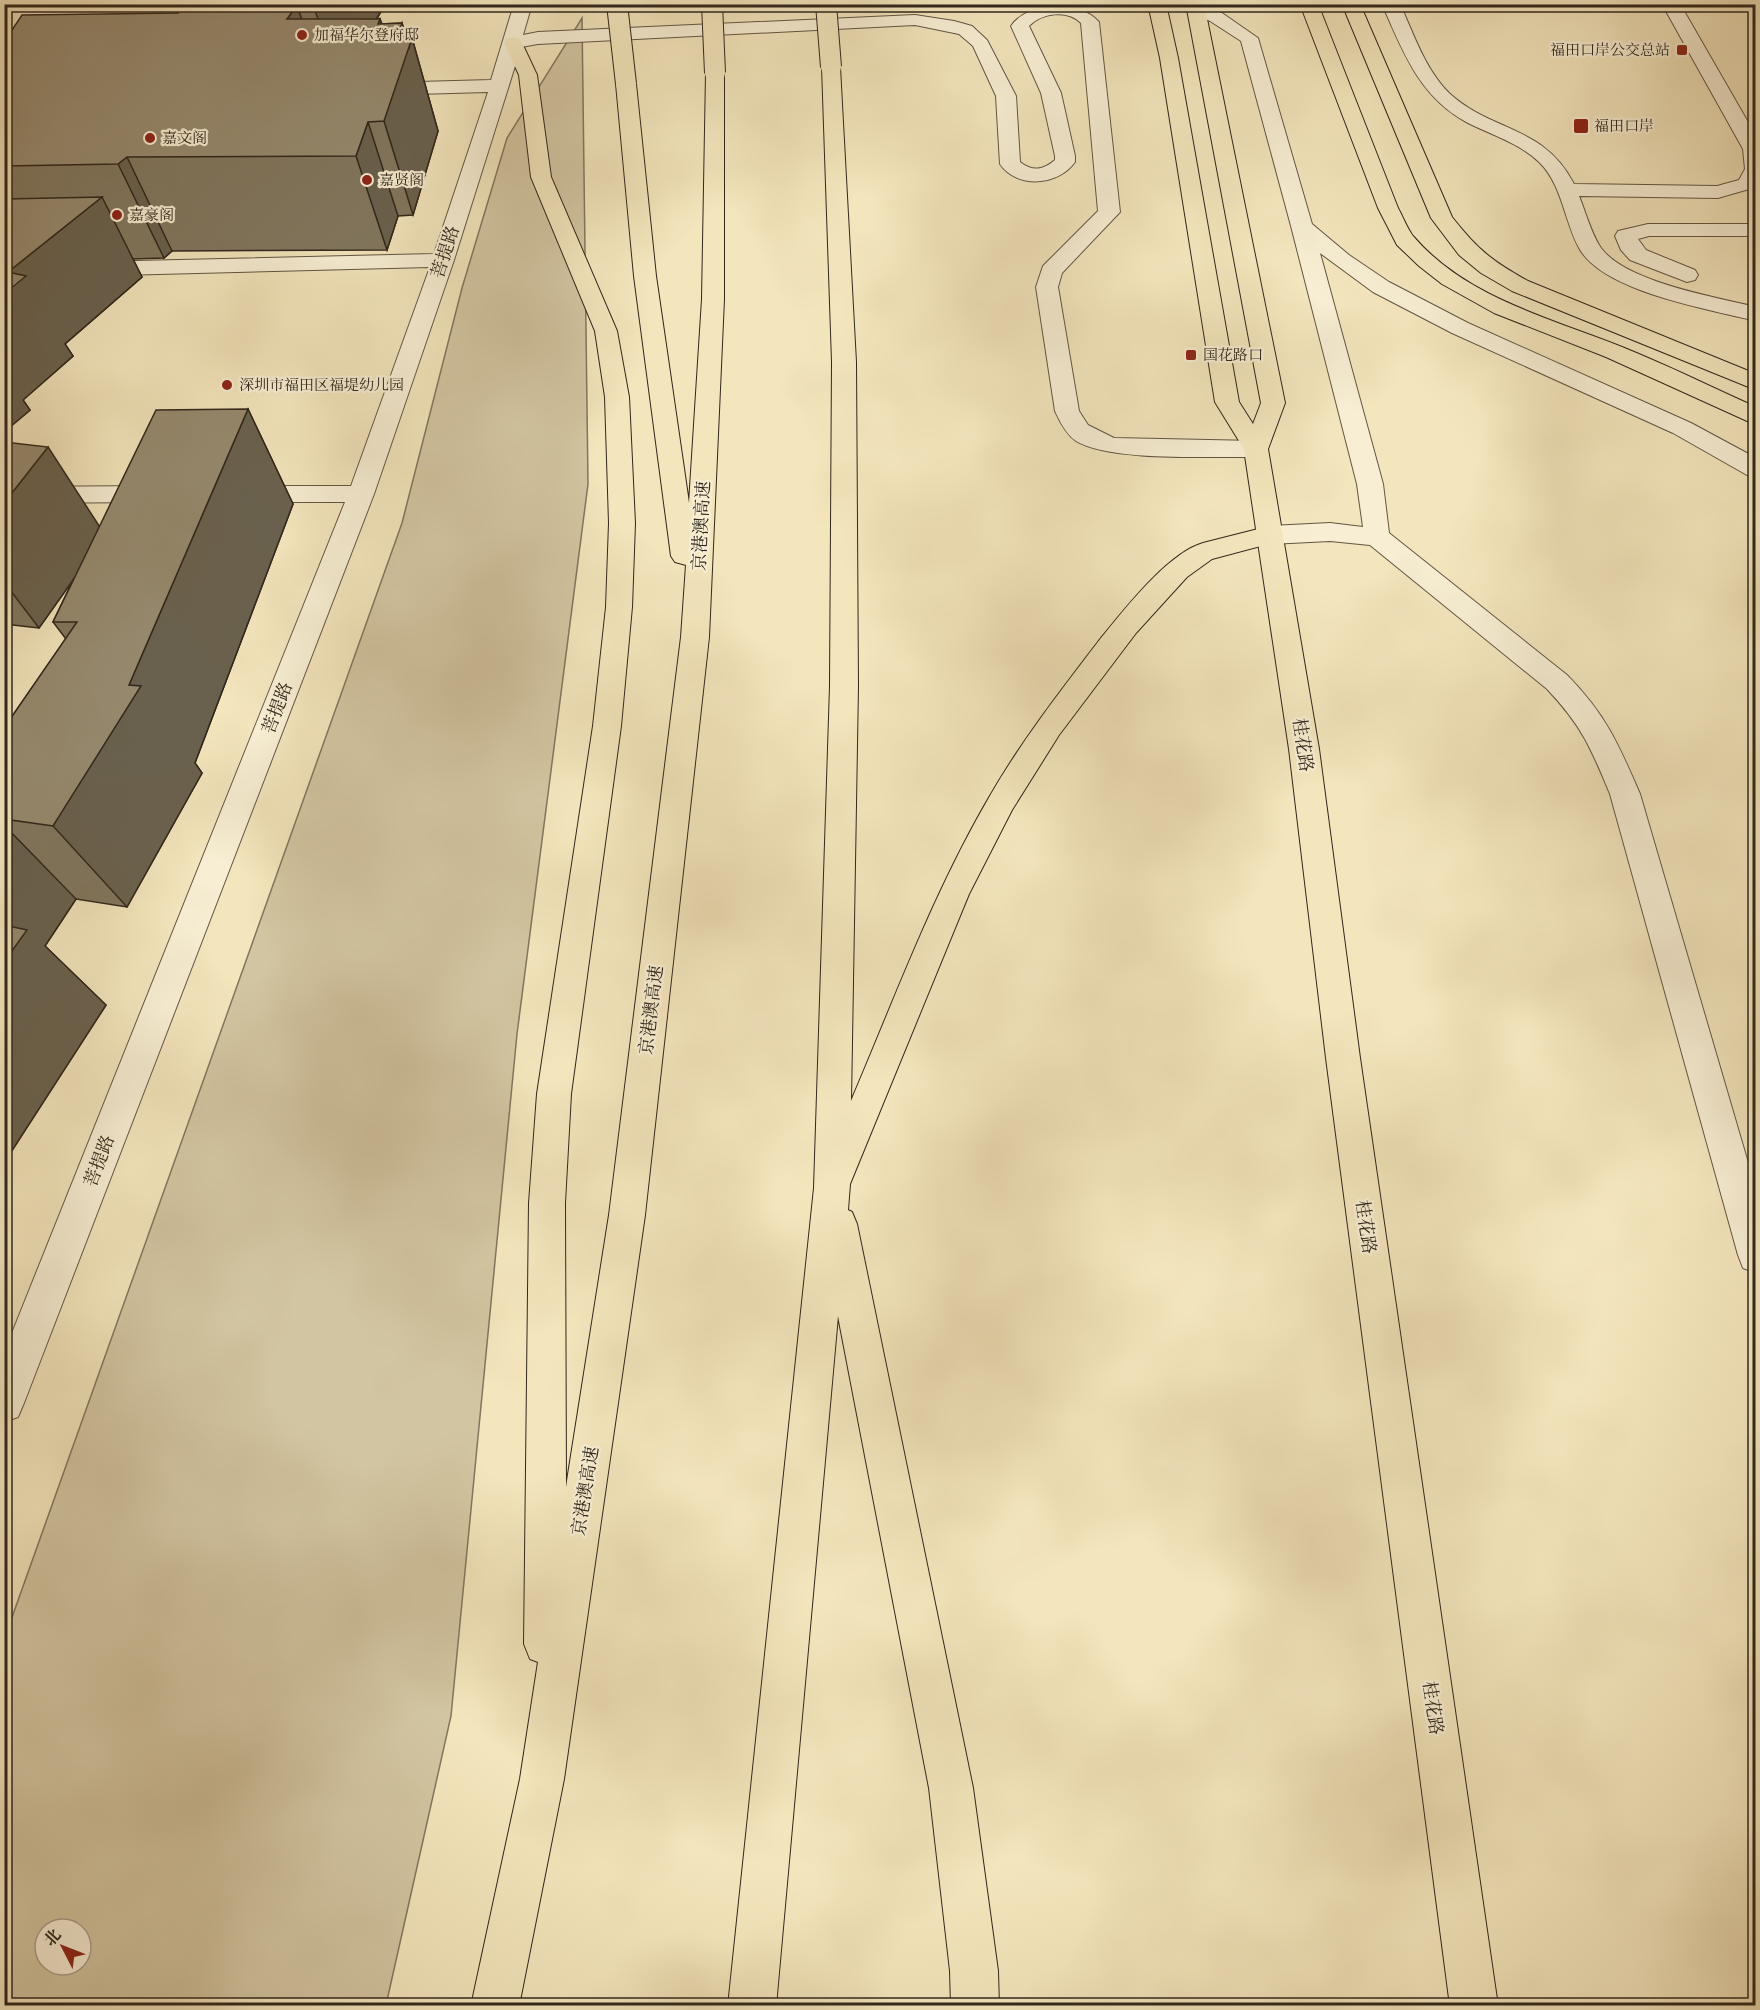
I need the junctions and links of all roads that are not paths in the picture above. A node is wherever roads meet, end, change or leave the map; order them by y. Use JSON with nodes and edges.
{"nodes":[{"id":1,"x":523,"y":4,"type":"edge"},
{"id":2,"x":541,"y":4,"type":"edge"},
{"id":3,"x":617,"y":4,"type":"edge"},
{"id":4,"x":712,"y":4,"type":"edge"},
{"id":5,"x":826,"y":4,"type":"edge"},
{"id":6,"x":1157,"y":4,"type":"edge"},
{"id":7,"x":1309,"y":4,"type":"edge"},
{"id":8,"x":1351,"y":4,"type":"edge"},
{"id":9,"x":1391,"y":4,"type":"edge"},
{"id":10,"x":1671,"y":4,"type":"edge"},
{"id":11,"x":1192,"y":6,"type":"edge"},
{"id":12,"x":514,"y":35,"type":"junction"},
{"id":13,"x":499,"y":86,"type":"junction"},
{"id":14,"x":360,"y":89,"type":"edge"},
{"id":15,"x":1719,"y":90,"type":"junction"},
{"id":16,"x":1748,"y":104,"type":"dead end"},
{"id":17,"x":1565,"y":190,"type":"junction"},
{"id":18,"x":1302,"y":226,"type":"junction"},
{"id":19,"x":1755,"y":230,"type":"edge"},
{"id":20,"x":443,"y":260,"type":"junction"},
{"id":21,"x":4,"y":271,"type":"edge"},
{"id":22,"x":1725,"y":285,"type":"dead end"},
{"id":23,"x":1755,"y":314,"type":"edge"},
{"id":24,"x":1755,"y":384,"type":"edge"},
{"id":25,"x":1755,"y":417,"type":"edge"},
{"id":26,"x":1256,"y":449,"type":"junction"},
{"id":27,"x":1755,"y":469,"type":"edge"},
{"id":28,"x":183,"y":494,"type":"edge"},
{"id":29,"x":218,"y":494,"type":"edge"},
{"id":30,"x":361,"y":494,"type":"junction"},
{"id":31,"x":4,"y":495,"type":"edge"},
{"id":32,"x":1270,"y":535,"type":"junction"},
{"id":33,"x":1377,"y":537,"type":"junction"},
{"id":34,"x":695,"y":638,"type":"junction"},
{"id":35,"x":832,"y":1188,"type":"junction"},
{"id":36,"x":1755,"y":1255,"type":"edge"},
{"id":37,"x":4,"y":1403,"type":"edge"},
{"id":38,"x":542,"y":1779,"type":"junction"},
{"id":39,"x":495,"y":2006,"type":"edge"},
{"id":40,"x":752,"y":2006,"type":"edge"},
{"id":41,"x":975,"y":2006,"type":"edge"},
{"id":42,"x":1474,"y":2006,"type":"edge"}],
"edges":[{"from":1,"to":12,"type":"street","name":"菩提路"},
{"from":2,"to":12,"type":"street"},
{"from":3,"to":34,"type":"main road","bridge":true},
{"from":4,"to":34,"type":"main road","name":"京港澳高速","bridge":true},
{"from":5,"to":35,"type":"main road","bridge":true},
{"from":6,"to":26,"type":"main road"},
{"from":7,"to":25,"type":"main road"},
{"from":8,"to":24,"type":"main road"},
{"from":9,"to":17,"type":"street"},
{"from":10,"to":15,"type":"street"},
{"from":11,"to":18,"type":"street"},
{"from":11,"to":26,"type":"main road"},
{"from":12,"to":13,"type":"street","name":"菩提路"},
{"from":12,"to":26,"type":"street"},
{"from":12,"to":38,"type":"main road"},
{"from":13,"to":14,"type":"street"},
{"from":13,"to":20,"type":"street","name":"菩提路"},
{"from":15,"to":16,"type":"street"},
{"from":15,"to":17,"type":"street"},
{"from":17,"to":23,"type":"street"},
{"from":18,"to":27,"type":"street"},
{"from":18,"to":33,"type":"street"},
{"from":19,"to":22,"type":"street"},
{"from":20,"to":21,"type":"street"},
{"from":20,"to":30,"type":"street","name":"菩提路"},
{"from":26,"to":32,"type":"main road","name":"桂花路"},
{"from":28,"to":31,"type":"street"},
{"from":29,"to":30,"type":"street"},
{"from":30,"to":37,"type":"street","name":"菩提路"},
{"from":32,"to":33,"type":"street"},
{"from":32,"to":35,"type":"main road"},
{"from":32,"to":42,"type":"main road","name":"桂花路"},
{"from":33,"to":36,"type":"street"},
{"from":34,"to":38,"type":"main road","name":"京港澳高速"},
{"from":35,"to":40,"type":"main road"},
{"from":35,"to":41,"type":"main road"},
{"from":38,"to":39,"type":"main road","name":"京港澳高速"}]}
